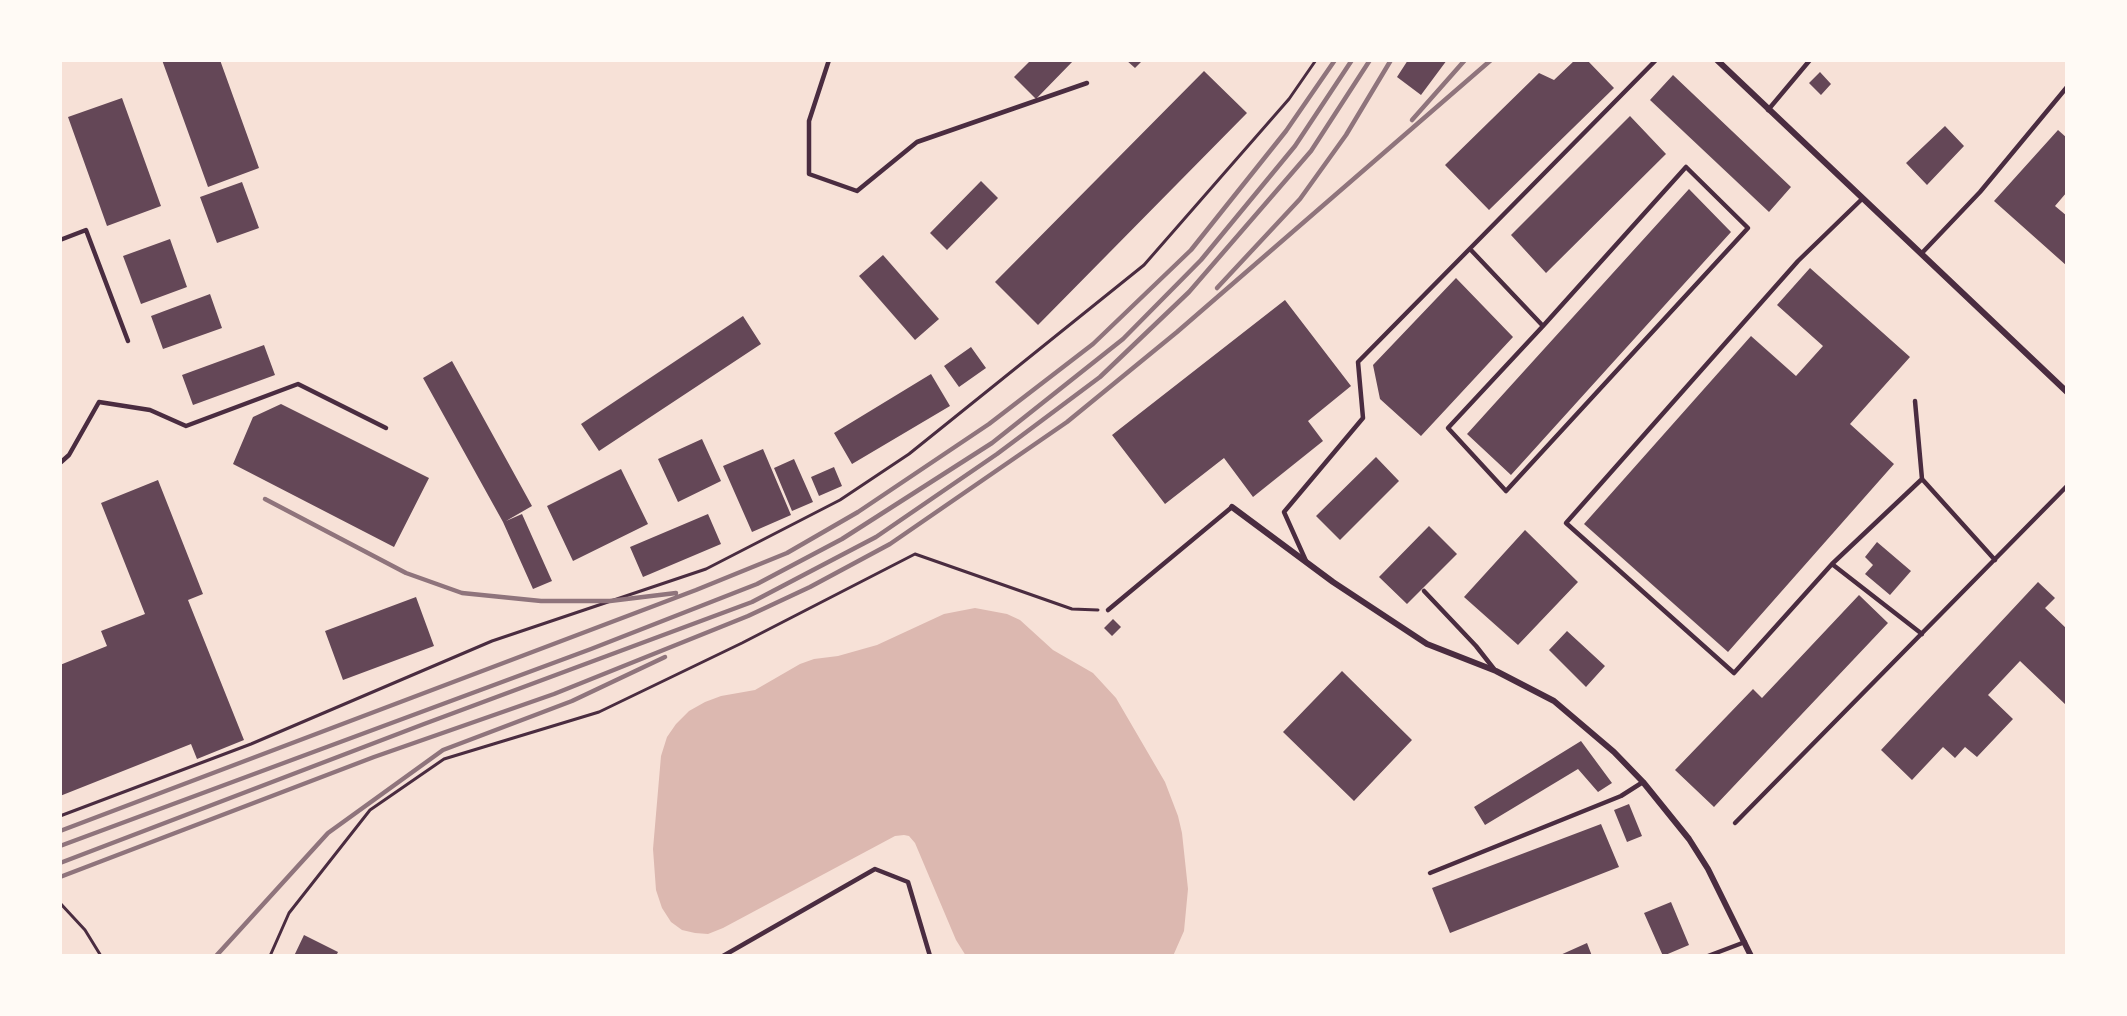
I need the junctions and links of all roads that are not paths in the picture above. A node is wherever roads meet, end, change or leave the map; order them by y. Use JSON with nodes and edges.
{"nodes":[{"id":1,"x":829,"y":60,"type":"edge"},
{"id":2,"x":1656,"y":60,"type":"edge"},
{"id":3,"x":1717,"y":60,"type":"edge"},
{"id":4,"x":1810,"y":60,"type":"edge"},
{"id":5,"x":1087,"y":82,"type":"dead end"},
{"id":6,"x":2067,"y":87,"type":"edge"},
{"id":7,"x":1768,"y":110,"type":"junction"},
{"id":8,"x":1862,"y":199,"type":"junction"},
{"id":9,"x":60,"y":240,"type":"edge"},
{"id":10,"x":1470,"y":249,"type":"junction"},
{"id":11,"x":1921,"y":254,"type":"junction"},
{"id":12,"x":1543,"y":326,"type":"junction"},
{"id":13,"x":128,"y":341,"type":"dead end"},
{"id":14,"x":2067,"y":392,"type":"edge"},
{"id":15,"x":1915,"y":401,"type":"dead end"},
{"id":16,"x":386,"y":428,"type":"dead end"},
{"id":17,"x":60,"y":463,"type":"edge"},
{"id":18,"x":1922,"y":479,"type":"junction"},
{"id":19,"x":2067,"y":486,"type":"edge"},
{"id":20,"x":1232,"y":507,"type":"joint"},
{"id":21,"x":1995,"y":560,"type":"junction"},
{"id":22,"x":1306,"y":561,"type":"junction"},
{"id":23,"x":1832,"y":564,"type":"junction"},
{"id":24,"x":1424,"y":591,"type":"dead end"},
{"id":25,"x":1108,"y":610,"type":"road end"},
{"id":26,"x":1922,"y":634,"type":"junction"},
{"id":27,"x":1496,"y":671,"type":"junction"},
{"id":28,"x":1643,"y":782,"type":"junction"},
{"id":29,"x":1735,"y":823,"type":"dead end"},
{"id":30,"x":1430,"y":873,"type":"dead end"},
{"id":31,"x":1745,"y":942,"type":"junction"},
{"id":32,"x":723,"y":956,"type":"edge"},
{"id":33,"x":930,"y":956,"type":"edge"},
{"id":34,"x":1708,"y":956,"type":"edge"},
{"id":35,"x":1750,"y":956,"type":"edge"}],
"edges":[{"from":1,"to":5,"type":"lane"},
{"from":2,"to":10,"type":"lane"},
{"from":3,"to":7,"type":"street"},
{"from":4,"to":7,"type":"lane"},
{"from":6,"to":11,"type":"lane"},
{"from":7,"to":8,"type":"street"},
{"from":8,"to":11,"type":"street"},
{"from":8,"to":23,"type":"lane"},
{"from":9,"to":13,"type":"lane"},
{"from":10,"to":12,"type":"lane"},
{"from":10,"to":22,"type":"lane"},
{"from":11,"to":14,"type":"street"},
{"from":12,"to":12,"type":"lane"},
{"from":15,"to":18,"type":"lane"},
{"from":16,"to":17,"type":"lane"},
{"from":18,"to":21,"type":"lane"},
{"from":18,"to":23,"type":"lane"},
{"from":19,"to":21,"type":"lane"},
{"from":20,"to":22,"type":"street"},
{"from":20,"to":25,"type":"lane"},
{"from":21,"to":26,"type":"lane"},
{"from":22,"to":27,"type":"street"},
{"from":23,"to":26,"type":"lane"},
{"from":24,"to":27,"type":"lane"},
{"from":26,"to":29,"type":"lane"},
{"from":27,"to":28,"type":"street"},
{"from":28,"to":30,"type":"lane"},
{"from":28,"to":31,"type":"street"},
{"from":31,"to":34,"type":"lane"},
{"from":31,"to":35,"type":"street"},
{"from":32,"to":33,"type":"lane"}]}
